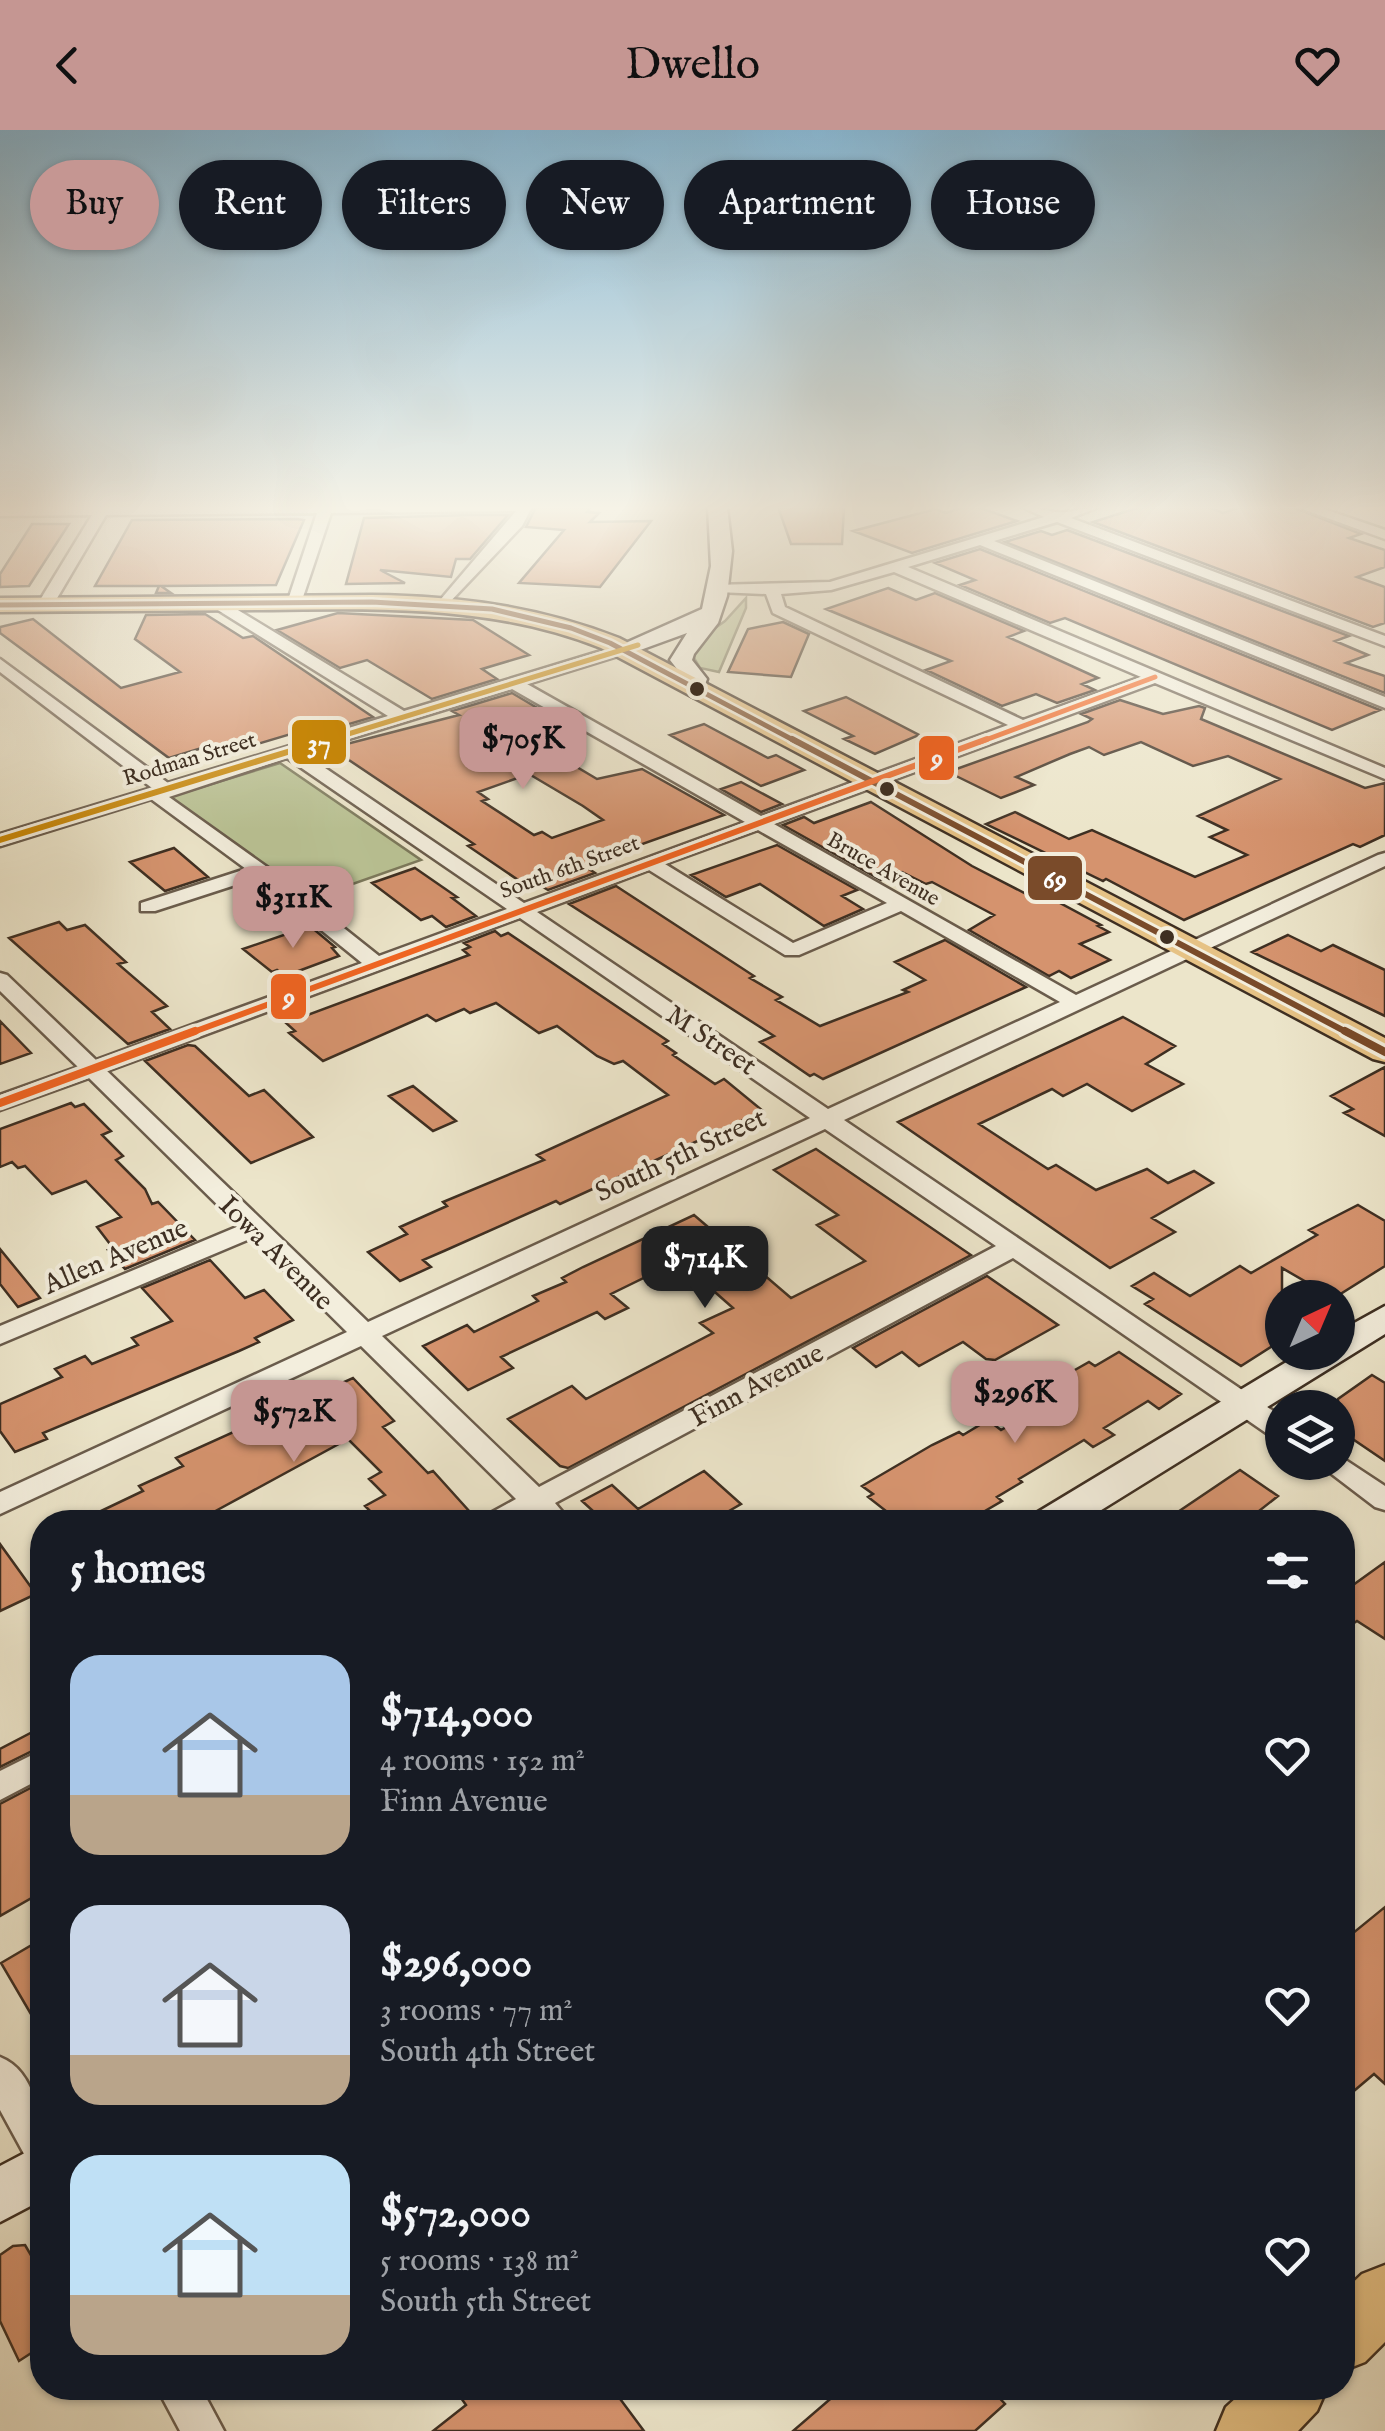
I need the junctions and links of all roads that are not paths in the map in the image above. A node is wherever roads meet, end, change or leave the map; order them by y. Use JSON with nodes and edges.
{"nodes":[{"id":1,"x":235,"y":614,"type":"edge"},
{"id":2,"x":523,"y":614,"type":"edge"},
{"id":3,"x":695,"y":614,"type":"edge"},
{"id":4,"x":709,"y":614,"type":"edge"},
{"id":5,"x":787,"y":614,"type":"edge"},
{"id":6,"x":1007,"y":614,"type":"edge"},
{"id":7,"x":1165,"y":614,"type":"edge"},
{"id":8,"x":1312,"y":614,"type":"edge"},
{"id":9,"x":1385,"y":642,"type":"edge"},
{"id":10,"x":621,"y":650,"type":"junction"},
{"id":11,"x":0,"y":664,"type":"edge"},
{"id":12,"x":1155,"y":677,"type":"junction"},
{"id":13,"x":514,"y":683,"type":"junction"},
{"id":14,"x":693,"y":690,"type":"junction"},
{"id":15,"x":1385,"y":702,"type":"edge"},
{"id":16,"x":402,"y":717,"type":"junction"},
{"id":17,"x":1024,"y":726,"type":"junction"},
{"id":18,"x":289,"y":751,"type":"junction"},
{"id":19,"x":1385,"y":774,"type":"edge"},
{"id":20,"x":869,"y":782,"type":"junction"},
{"id":21,"x":165,"y":789,"type":"junction"},
{"id":22,"x":760,"y":823,"type":"junction"},
{"id":23,"x":0,"y":840,"type":"edge"},
{"id":24,"x":1385,"y":859,"type":"edge"},
{"id":25,"x":650,"y":863,"type":"junction"},
{"id":26,"x":260,"y":871,"type":"junction"},
{"id":27,"x":902,"y":904,"type":"junction"},
{"id":28,"x":148,"y":906,"type":"dead end"},
{"id":29,"x":522,"y":910,"type":"junction"},
{"id":30,"x":1189,"y":950,"type":"junction"},
{"id":31,"x":376,"y":964,"type":"junction"},
{"id":32,"x":0,"y":980,"type":"edge"},
{"id":33,"x":1076,"y":1003,"type":"junction"},
{"id":34,"x":1383,"y":1049,"type":"edge"},
{"id":35,"x":91,"y":1069,"type":"junction"},
{"id":36,"x":0,"y":1103,"type":"edge"},
{"id":37,"x":828,"y":1119,"type":"junction"},
{"id":38,"x":253,"y":1229,"type":"junction"},
{"id":39,"x":1016,"y":1246,"type":"junction"},
{"id":40,"x":1385,"y":1318,"type":"edge"},
{"id":41,"x":361,"y":1335,"type":"junction"},
{"id":42,"x":0,"y":1336,"type":"edge"},
{"id":43,"x":1355,"y":1337,"type":"edge"},
{"id":44,"x":1302,"y":1370,"type":"edge"},
{"id":45,"x":1246,"y":1405,"type":"junction"},
{"id":46,"x":1265,"y":1418,"type":"edge"},
{"id":47,"x":1355,"y":1479,"type":"edge"},
{"id":48,"x":1385,"y":1500,"type":"edge"},
{"id":49,"x":536,"y":1502,"type":"junction"},
{"id":50,"x":0,"y":1504,"type":"edge"},
{"id":51,"x":520,"y":1510,"type":"edge"},
{"id":52,"x":544,"y":1510,"type":"edge"},
{"id":53,"x":1072,"y":1510,"type":"edge"},
{"id":54,"x":30,"y":1770,"type":"edge"},
{"id":55,"x":0,"y":1787,"type":"edge"},
{"id":56,"x":0,"y":2074,"type":"edge"},
{"id":57,"x":30,"y":2128,"type":"edge"},
{"id":58,"x":30,"y":2177,"type":"edge"},
{"id":59,"x":0,"y":2196,"type":"edge"},
{"id":60,"x":185,"y":2400,"type":"edge"},
{"id":61,"x":1282,"y":2400,"type":"edge"},
{"id":62,"x":203,"y":2431,"type":"edge"},
{"id":63,"x":1250,"y":2431,"type":"edge"}],
"edges":[{"from":1,"to":16,"type":"street"},
{"from":2,"to":10,"type":"main road"},
{"from":3,"to":10,"type":"main road"},
{"from":4,"to":14,"type":"main road"},
{"from":5,"to":17,"type":"street"},
{"from":6,"to":12,"type":"street"},
{"from":7,"to":15,"type":"street"},
{"from":8,"to":9,"type":"street"},
{"from":10,"to":13,"type":"street","name":"Rodman Street"},
{"from":10,"to":14,"type":"main road"},
{"from":11,"to":21,"type":"street"},
{"from":12,"to":17,"type":"street","name":"South 6th Street"},
{"from":12,"to":19,"type":"street"},
{"from":13,"to":16,"type":"street","name":"Rodman Street"},
{"from":13,"to":22,"type":"street","name":"Bruce Avenue"},
{"from":14,"to":20,"type":"main road"},
{"from":16,"to":18,"type":"street","name":"Rodman Street"},
{"from":17,"to":20,"type":"street","name":"South 6th Street"},
{"from":18,"to":21,"type":"street","name":"Rodman Street"},
{"from":18,"to":29,"type":"street","name":"M Street"},
{"from":20,"to":22,"type":"street","name":"South 6th Street"},
{"from":20,"to":30,"type":"main road"},
{"from":21,"to":23,"type":"street","name":"Rodman Street"},
{"from":21,"to":26,"type":"street"},
{"from":22,"to":25,"type":"street","name":"South 6th Street"},
{"from":22,"to":27,"type":"street","name":"Bruce Avenue"},
{"from":24,"to":30,"type":"street","name":"South 5th Street"},
{"from":25,"to":27,"type":"street"},
{"from":25,"to":29,"type":"street","name":"South 6th Street"},
{"from":26,"to":28,"type":"street"},
{"from":26,"to":31,"type":"street"},
{"from":27,"to":33,"type":"street","name":"Bruce Avenue"},
{"from":29,"to":31,"type":"street","name":"South 6th Street"},
{"from":29,"to":37,"type":"street","name":"M Street"},
{"from":30,"to":33,"type":"street","name":"South 5th Street"},
{"from":30,"to":34,"type":"main road"},
{"from":31,"to":35,"type":"street","name":"South 6th Street"},
{"from":32,"to":35,"type":"street","name":"Iowa Avenue"},
{"from":33,"to":37,"type":"street","name":"South 5th Street"},
{"from":35,"to":36,"type":"street","name":"South 6th Street"},
{"from":35,"to":38,"type":"street","name":"Iowa Avenue"},
{"from":37,"to":39,"type":"street","name":"M Street"},
{"from":37,"to":41,"type":"street","name":"South 5th Street"},
{"from":38,"to":41,"type":"street","name":"Iowa Avenue"},
{"from":38,"to":42,"type":"street","name":"Allen Avenue"},
{"from":39,"to":45,"type":"street","name":"M Street"},
{"from":39,"to":49,"type":"street","name":"Finn Avenue"},
{"from":40,"to":43,"type":"main road"},
{"from":41,"to":49,"type":"street","name":"Iowa Avenue"},
{"from":41,"to":50,"type":"street","name":"South 5th Street"},
{"from":44,"to":45,"type":"main road"},
{"from":45,"to":46,"type":"street","name":"M Street"},
{"from":45,"to":53,"type":"main road"},
{"from":47,"to":48,"type":"street"},
{"from":49,"to":51,"type":"street","name":"Finn Avenue"},
{"from":49,"to":52,"type":"street","name":"Iowa Avenue"},
{"from":54,"to":55,"type":"street"},
{"from":56,"to":57,"type":"street"},
{"from":58,"to":59,"type":"main road"},
{"from":60,"to":62,"type":"street"},
{"from":61,"to":63,"type":"main road"}]}
